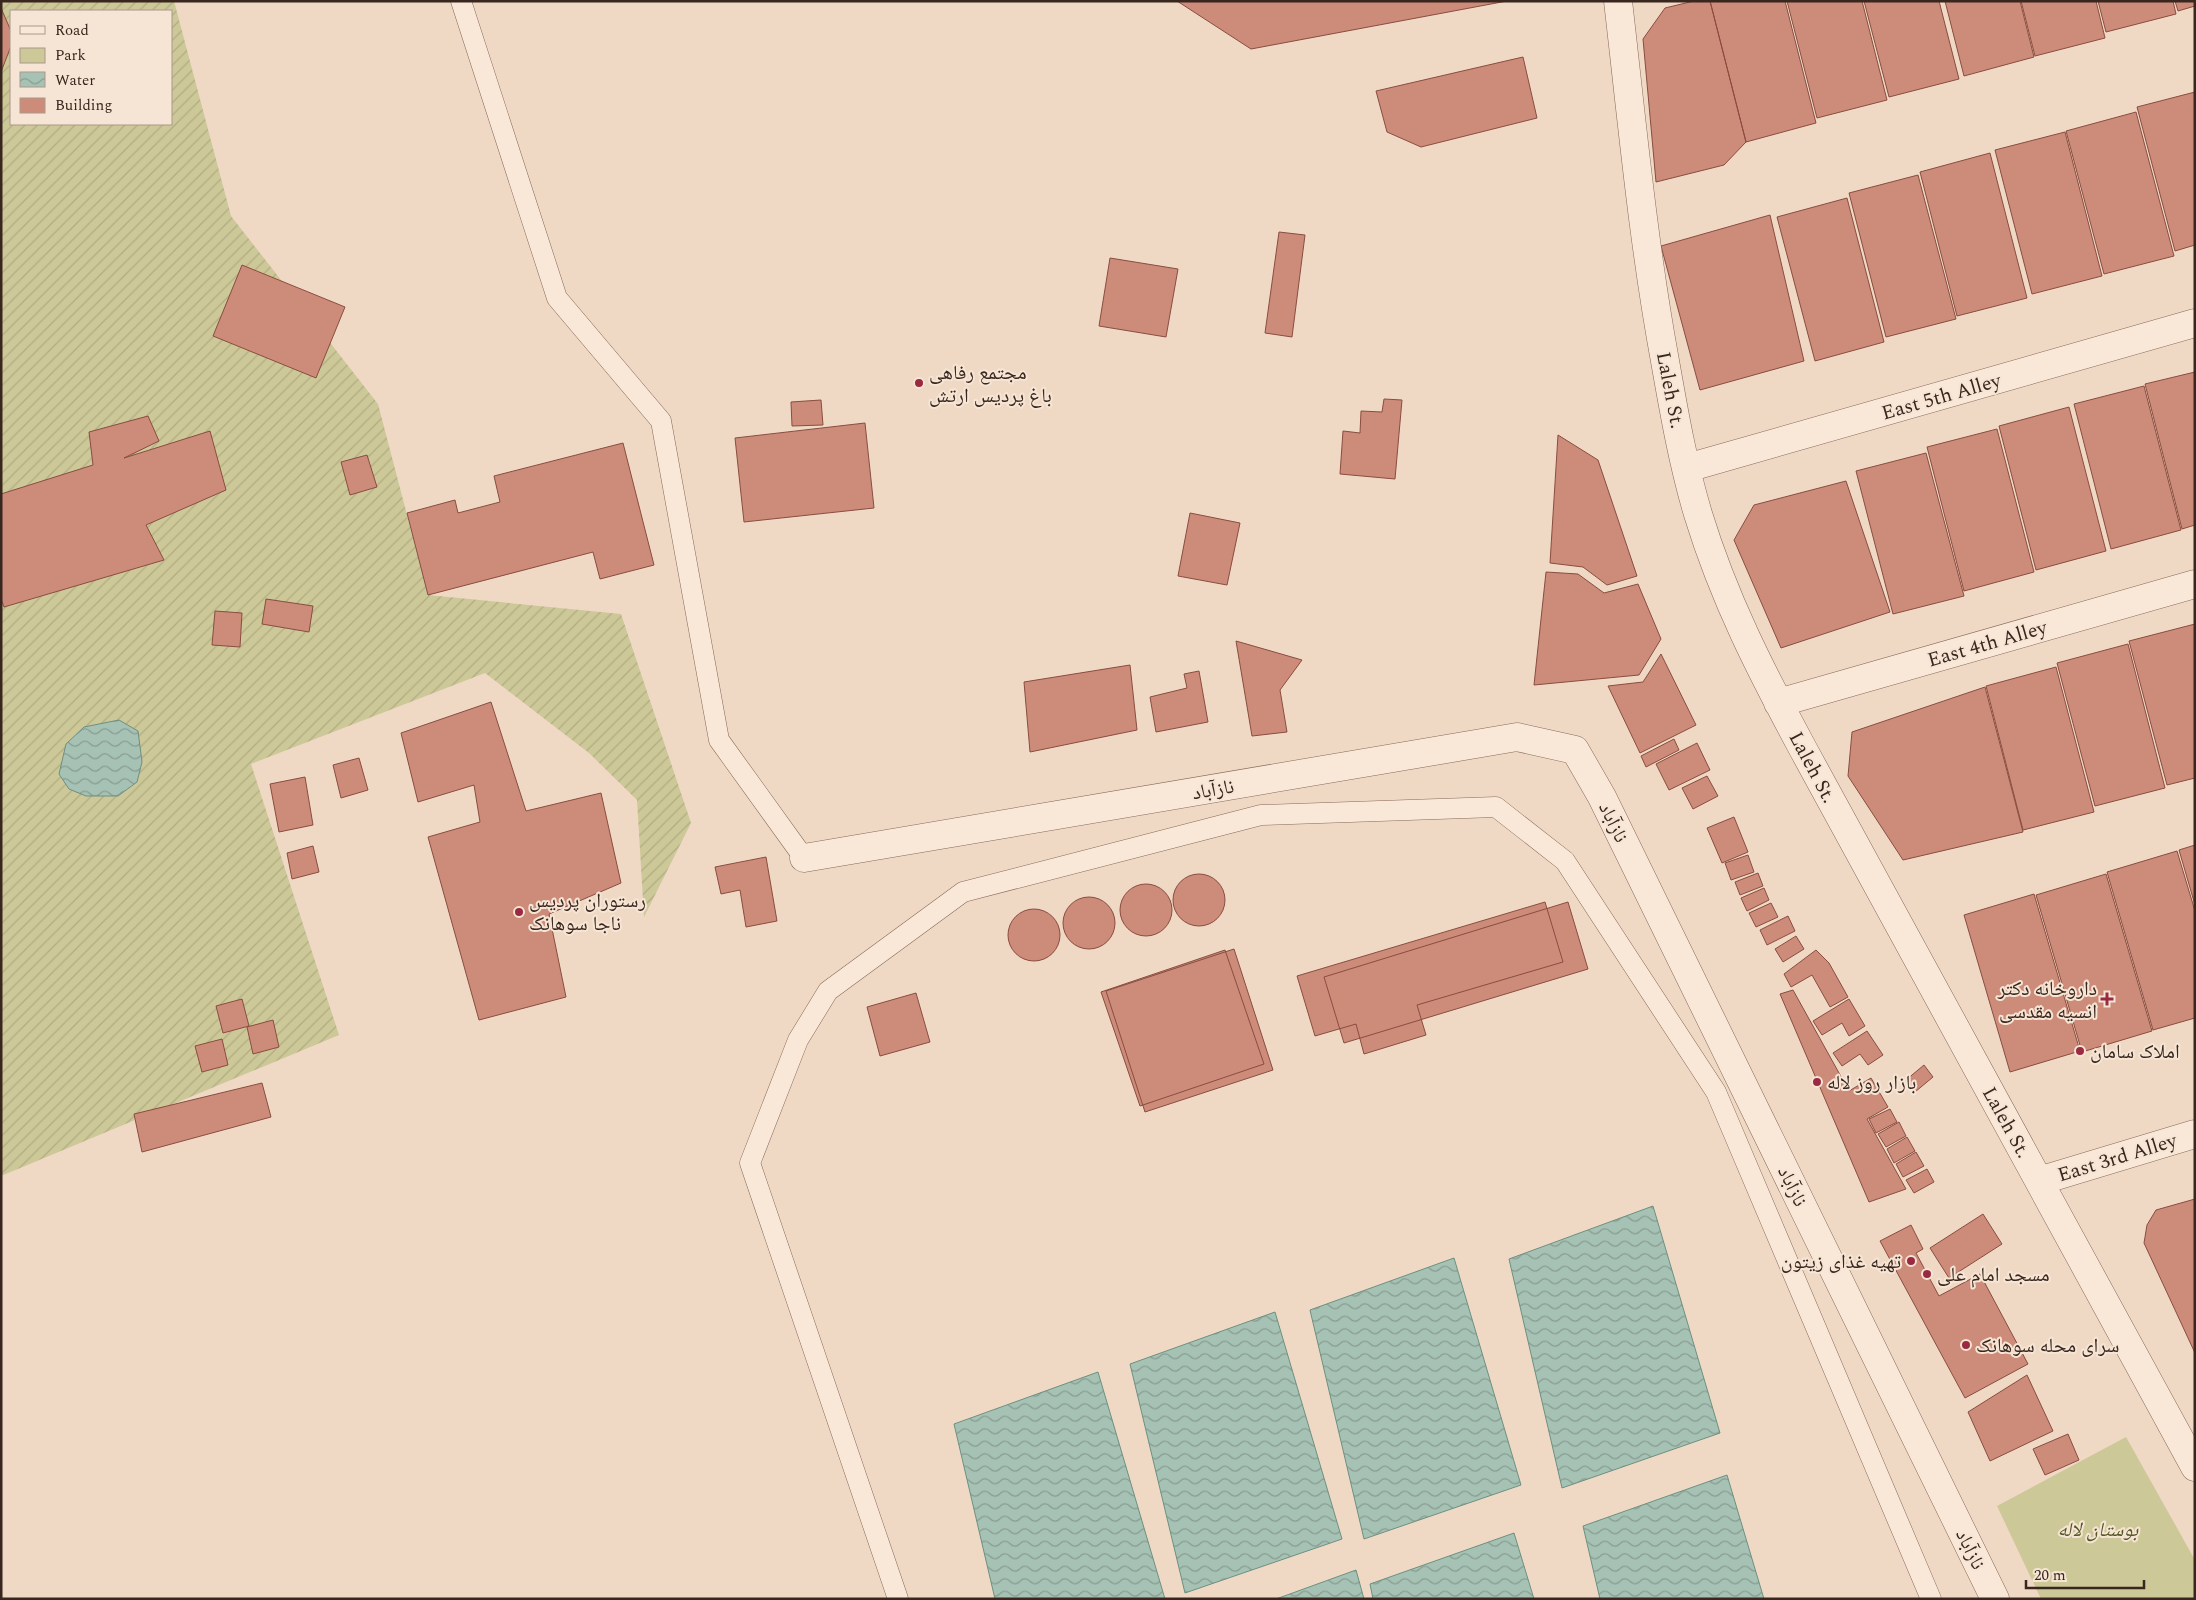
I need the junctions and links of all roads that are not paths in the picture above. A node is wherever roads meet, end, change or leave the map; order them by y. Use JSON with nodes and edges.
{"nodes":[{"id":1,"x":461,"y":1,"type":"edge"},
{"id":2,"x":1618,"y":1,"type":"edge"},
{"id":3,"x":2195,"y":323,"type":"edge"},
{"id":4,"x":1686,"y":468,"type":"junction"},
{"id":5,"x":2195,"y":584,"type":"edge"},
{"id":6,"x":1778,"y":703,"type":"junction"},
{"id":7,"x":804,"y":858,"type":"joint"},
{"id":8,"x":2195,"y":1134,"type":"edge"},
{"id":9,"x":2039,"y":1181,"type":"junction"},
{"id":10,"x":2195,"y":1467,"type":"edge"},
{"id":11,"x":898,"y":1599,"type":"edge"},
{"id":12,"x":1931,"y":1599,"type":"edge"},
{"id":13,"x":1995,"y":1599,"type":"edge"}],
"edges":[{"from":1,"to":7,"type":"lane"},
{"from":2,"to":4,"type":"street","name":"Laleh St."},
{"from":3,"to":4,"type":"street","name":"East 5th Alley"},
{"from":4,"to":6,"type":"street","name":"Laleh St."},
{"from":5,"to":6,"type":"street","name":"East 4th Alley"},
{"from":6,"to":9,"type":"street","name":"Laleh St."},
{"from":7,"to":13,"type":"street","name":"نازآباد"},
{"from":8,"to":9,"type":"street","name":"East 3rd Alley"},
{"from":9,"to":10,"type":"street","name":"Laleh St."},
{"from":11,"to":12,"type":"lane"}]}
